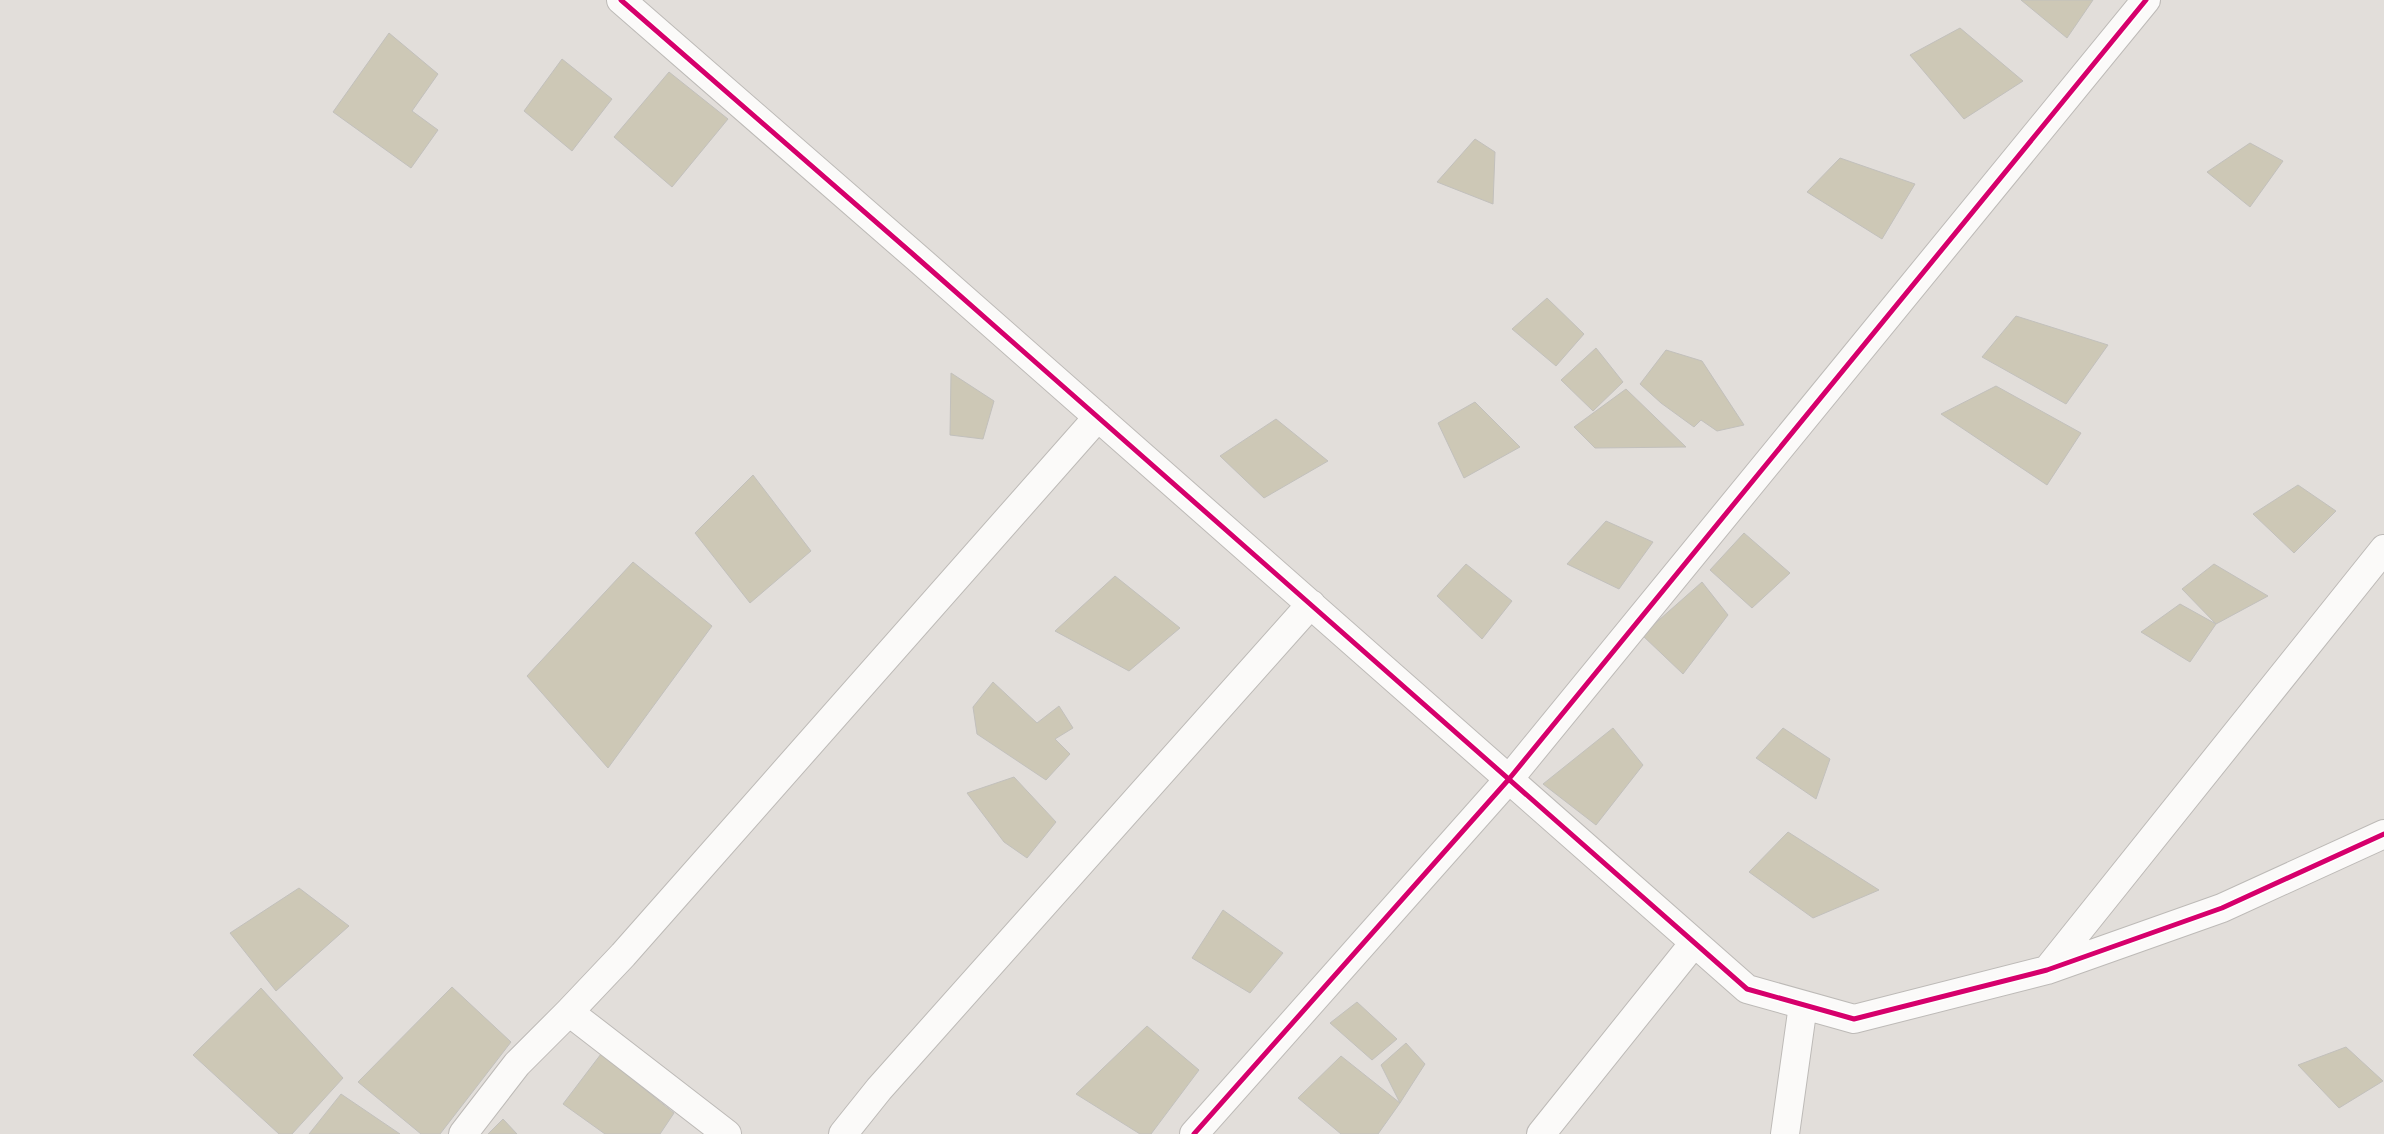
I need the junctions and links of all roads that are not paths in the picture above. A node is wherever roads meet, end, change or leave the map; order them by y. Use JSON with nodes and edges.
{"nodes":[{"id":1,"x":621,"y":0,"type":"edge"},
{"id":2,"x":2146,"y":0,"type":"edge"},
{"id":3,"x":1098,"y":417,"type":"junction"},
{"id":4,"x":2384,"y":549,"type":"edge"},
{"id":5,"x":1311,"y":604,"type":"junction"},
{"id":6,"x":1509,"y":779,"type":"junction"},
{"id":7,"x":2384,"y":834,"type":"edge"},
{"id":8,"x":1694,"y":943,"type":"junction"},
{"id":9,"x":2047,"y":970,"type":"junction"},
{"id":10,"x":1802,"y":1004,"type":"junction"},
{"id":11,"x":569,"y":1012,"type":"junction"},
{"id":12,"x":463,"y":1134,"type":"edge"},
{"id":13,"x":727,"y":1134,"type":"edge"},
{"id":14,"x":843,"y":1134,"type":"edge"},
{"id":15,"x":1194,"y":1134,"type":"edge"},
{"id":16,"x":1541,"y":1134,"type":"edge"},
{"id":17,"x":1785,"y":1134,"type":"edge"}],
"edges":[{"from":1,"to":3,"type":"street"},
{"from":2,"to":6,"type":"street"},
{"from":3,"to":5,"type":"street"},
{"from":3,"to":11,"type":"street"},
{"from":4,"to":9,"type":"street"},
{"from":5,"to":6,"type":"street"},
{"from":5,"to":14,"type":"street"},
{"from":6,"to":8,"type":"street"},
{"from":6,"to":15,"type":"street"},
{"from":7,"to":9,"type":"street"},
{"from":8,"to":10,"type":"street"},
{"from":8,"to":16,"type":"street"},
{"from":9,"to":10,"type":"street"},
{"from":10,"to":17,"type":"street"},
{"from":11,"to":12,"type":"street"},
{"from":11,"to":13,"type":"street"}]}
